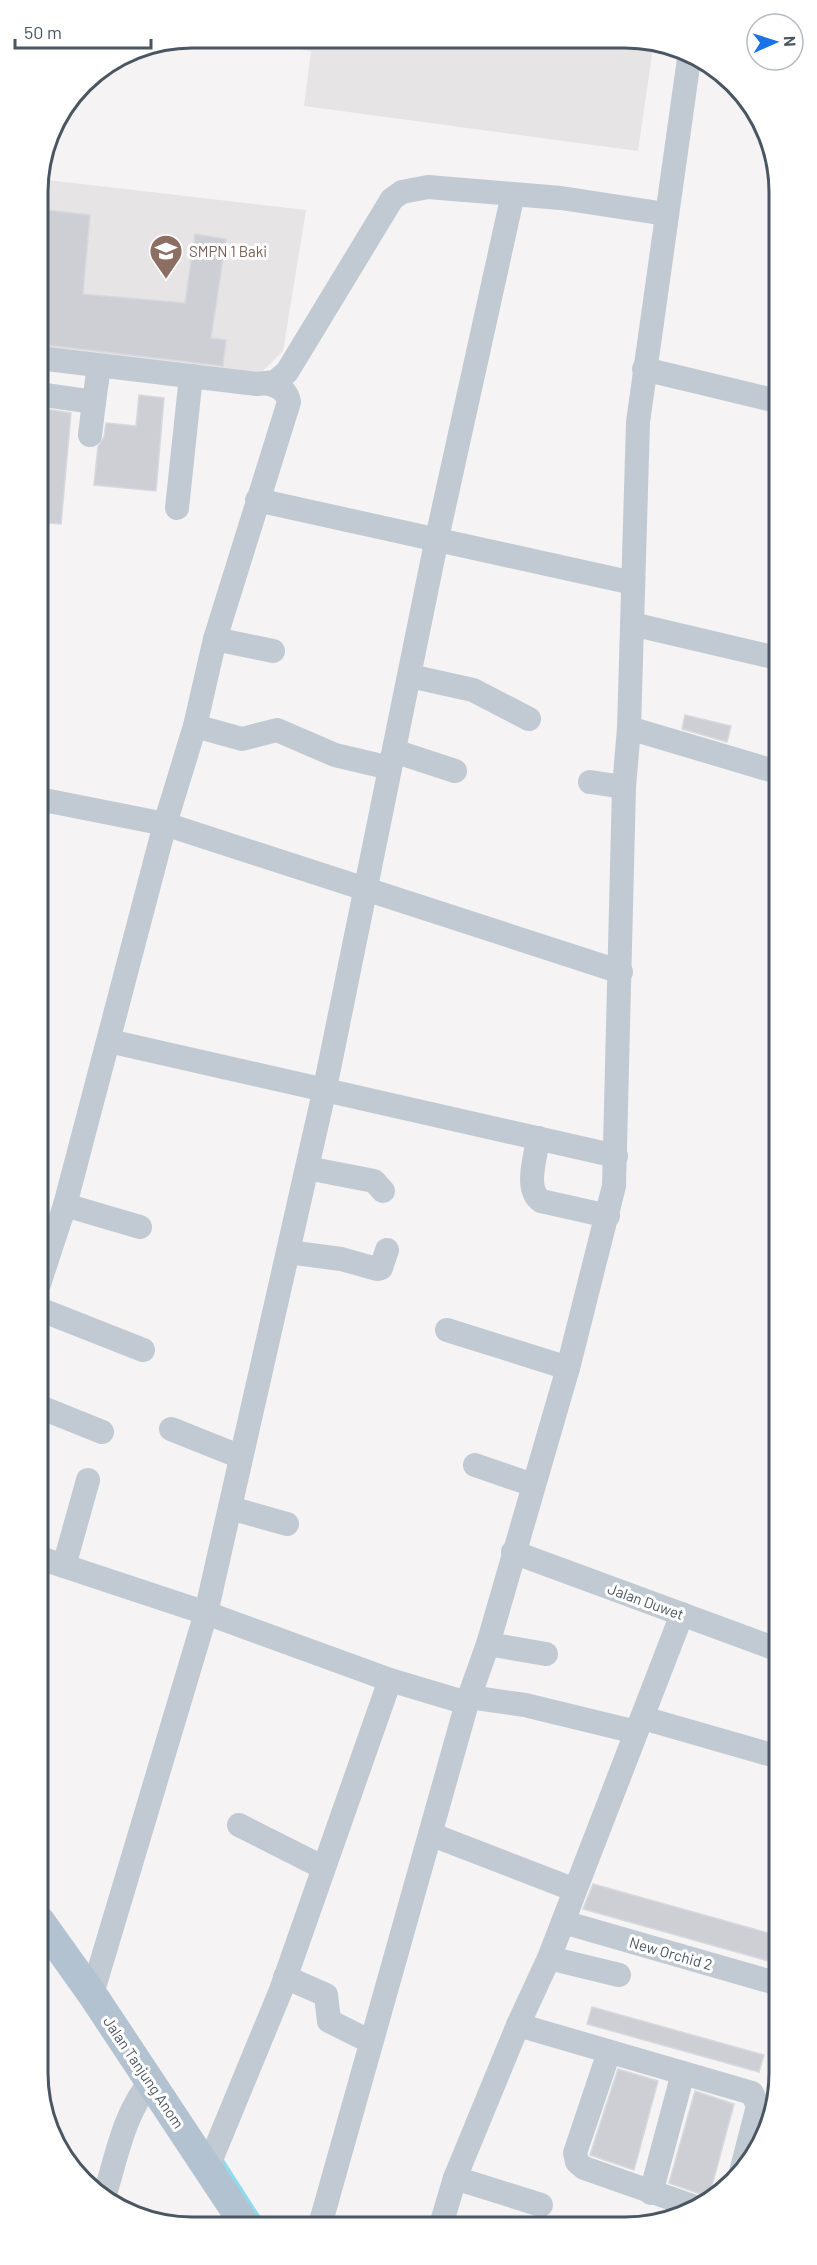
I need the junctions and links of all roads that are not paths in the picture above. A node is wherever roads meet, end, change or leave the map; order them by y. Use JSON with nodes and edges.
{"nodes":[{"id":1,"x":688,"y":63,"type":"edge"},
{"id":2,"x":513,"y":194,"type":"junction"},
{"id":3,"x":666,"y":214,"type":"junction"},
{"id":4,"x":48,"y":359,"type":"edge"},
{"id":5,"x":99,"y":366,"type":"junction"},
{"id":6,"x":644,"y":369,"type":"junction"},
{"id":7,"x":191,"y":376,"type":"junction"},
{"id":8,"x":269,"y":384,"type":"junction"},
{"id":9,"x":48,"y":395,"type":"edge"},
{"id":10,"x":769,"y":399,"type":"edge"},
{"id":11,"x":94,"y":402,"type":"junction"},
{"id":12,"x":90,"y":435,"type":"dead end"},
{"id":13,"x":257,"y":500,"type":"junction"},
{"id":14,"x":177,"y":508,"type":"dead end"},
{"id":15,"x":437,"y":538,"type":"junction"},
{"id":16,"x":633,"y":583,"type":"junction"},
{"id":17,"x":632,"y":624,"type":"junction"},
{"id":18,"x":215,"y":639,"type":"junction"},
{"id":19,"x":273,"y":651,"type":"dead end"},
{"id":20,"x":769,"y":656,"type":"edge"},
{"id":21,"x":410,"y":676,"type":"junction"},
{"id":22,"x":529,"y":719,"type":"dead end"},
{"id":23,"x":195,"y":726,"type":"junction"},
{"id":24,"x":628,"y":728,"type":"junction"},
{"id":25,"x":392,"y":759,"type":"junction"},
{"id":26,"x":769,"y":770,"type":"edge"},
{"id":27,"x":454,"y":771,"type":"dead end"},
{"id":28,"x":590,"y":782,"type":"dead end"},
{"id":29,"x":624,"y":787,"type":"junction"},
{"id":30,"x":48,"y":801,"type":"edge"},
{"id":31,"x":165,"y":824,"type":"junction"},
{"id":32,"x":366,"y":888,"type":"junction"},
{"id":33,"x":621,"y":972,"type":"junction"},
{"id":34,"x":109,"y":1041,"type":"junction"},
{"id":35,"x":326,"y":1088,"type":"junction"},
{"id":36,"x":538,"y":1138,"type":"junction"},
{"id":37,"x":616,"y":1156,"type":"junction"},
{"id":38,"x":307,"y":1168,"type":"junction"},
{"id":39,"x":383,"y":1191,"type":"dead end"},
{"id":40,"x":65,"y":1206,"type":"junction"},
{"id":41,"x":608,"y":1216,"type":"junction"},
{"id":42,"x":140,"y":1227,"type":"dead end"},
{"id":43,"x":387,"y":1250,"type":"dead end"},
{"id":44,"x":288,"y":1252,"type":"junction"},
{"id":45,"x":48,"y":1257,"type":"edge"},
{"id":46,"x":48,"y":1313,"type":"edge"},
{"id":47,"x":447,"y":1330,"type":"dead end"},
{"id":48,"x":143,"y":1350,"type":"dead end"},
{"id":49,"x":568,"y":1368,"type":"junction"},
{"id":50,"x":48,"y":1410,"type":"edge"},
{"id":51,"x":171,"y":1430,"type":"dead end"},
{"id":52,"x":102,"y":1432,"type":"dead end"},
{"id":53,"x":241,"y":1457,"type":"junction"},
{"id":54,"x":475,"y":1466,"type":"dead end"},
{"id":55,"x":88,"y":1480,"type":"dead end"},
{"id":56,"x":533,"y":1485,"type":"junction"},
{"id":57,"x":230,"y":1509,"type":"junction"},
{"id":58,"x":287,"y":1524,"type":"dead end"},
{"id":59,"x":513,"y":1552,"type":"junction"},
{"id":60,"x":48,"y":1561,"type":"edge"},
{"id":61,"x":64,"y":1566,"type":"junction"},
{"id":62,"x":206,"y":1613,"type":"junction"},
{"id":63,"x":682,"y":1614,"type":"junction"},
{"id":64,"x":488,"y":1644,"type":"junction"},
{"id":65,"x":769,"y":1647,"type":"edge"},
{"id":66,"x":546,"y":1654,"type":"dead end"},
{"id":67,"x":390,"y":1680,"type":"junction"},
{"id":68,"x":468,"y":1700,"type":"junction"},
{"id":69,"x":640,"y":1725,"type":"junction"},
{"id":70,"x":769,"y":1755,"type":"edge"},
{"id":71,"x":239,"y":1825,"type":"dead end"},
{"id":72,"x":430,"y":1834,"type":"junction"},
{"id":73,"x":322,"y":1867,"type":"junction"},
{"id":74,"x":575,"y":1890,"type":"junction"},
{"id":75,"x":563,"y":1922,"type":"junction"},
{"id":76,"x":48,"y":1932,"type":"edge"},
{"id":77,"x":549,"y":1958,"type":"junction"},
{"id":78,"x":619,"y":1975,"type":"dead end"},
{"id":79,"x":285,"y":1977,"type":"junction"},
{"id":80,"x":769,"y":1981,"type":"edge"},
{"id":81,"x":92,"y":1994,"type":"junction"},
{"id":82,"x":518,"y":2025,"type":"junction"},
{"id":83,"x":371,"y":2042,"type":"junction"},
{"id":84,"x":609,"y":2052,"type":"junction"},
{"id":85,"x":683,"y":2073,"type":"junction"},
{"id":86,"x":151,"y":2081,"type":"junction"},
{"id":87,"x":747,"y":2150,"type":"edge"},
{"id":88,"x":208,"y":2167,"type":"junction"},
{"id":89,"x":455,"y":2178,"type":"junction"},
{"id":90,"x":107,"y":2189,"type":"edge"},
{"id":91,"x":651,"y":2193,"type":"junction"},
{"id":92,"x":685,"y":2204,"type":"edge"},
{"id":93,"x":541,"y":2205,"type":"dead end"},
{"id":94,"x":240,"y":2217,"type":"edge"},
{"id":95,"x":322,"y":2217,"type":"edge"},
{"id":96,"x":443,"y":2217,"type":"edge"}],
"edges":[{"from":1,"to":3,"type":"street"},
{"from":2,"to":3,"type":"street"},
{"from":2,"to":8,"type":"street"},
{"from":2,"to":15,"type":"street"},
{"from":3,"to":6,"type":"street"},
{"from":4,"to":5,"type":"street"},
{"from":5,"to":7,"type":"street"},
{"from":5,"to":11,"type":"street"},
{"from":6,"to":10,"type":"street"},
{"from":6,"to":16,"type":"street"},
{"from":7,"to":8,"type":"street"},
{"from":7,"to":14,"type":"street"},
{"from":8,"to":13,"type":"street"},
{"from":9,"to":11,"type":"street"},
{"from":11,"to":12,"type":"street"},
{"from":13,"to":15,"type":"street"},
{"from":13,"to":18,"type":"street"},
{"from":15,"to":16,"type":"street"},
{"from":15,"to":21,"type":"street"},
{"from":16,"to":17,"type":"street"},
{"from":17,"to":20,"type":"street"},
{"from":17,"to":24,"type":"street"},
{"from":18,"to":19,"type":"street"},
{"from":18,"to":23,"type":"street"},
{"from":21,"to":22,"type":"street"},
{"from":21,"to":25,"type":"street"},
{"from":23,"to":25,"type":"street"},
{"from":23,"to":31,"type":"street"},
{"from":24,"to":26,"type":"street"},
{"from":24,"to":29,"type":"street"},
{"from":25,"to":27,"type":"street"},
{"from":25,"to":32,"type":"street"},
{"from":28,"to":29,"type":"street"},
{"from":29,"to":33,"type":"street"},
{"from":30,"to":31,"type":"street"},
{"from":31,"to":32,"type":"street"},
{"from":31,"to":34,"type":"street"},
{"from":32,"to":33,"type":"street"},
{"from":32,"to":35,"type":"street"},
{"from":33,"to":37,"type":"street"},
{"from":34,"to":35,"type":"street"},
{"from":34,"to":40,"type":"street"},
{"from":35,"to":36,"type":"street"},
{"from":35,"to":38,"type":"street"},
{"from":36,"to":37,"type":"street"},
{"from":36,"to":41,"type":"street"},
{"from":37,"to":41,"type":"street"},
{"from":38,"to":39,"type":"street"},
{"from":38,"to":44,"type":"street"},
{"from":40,"to":42,"type":"street"},
{"from":40,"to":45,"type":"street"},
{"from":41,"to":49,"type":"street"},
{"from":43,"to":44,"type":"street"},
{"from":44,"to":53,"type":"street"},
{"from":46,"to":48,"type":"street"},
{"from":47,"to":49,"type":"street"},
{"from":49,"to":56,"type":"street"},
{"from":50,"to":52,"type":"street"},
{"from":51,"to":53,"type":"street"},
{"from":53,"to":57,"type":"street"},
{"from":54,"to":56,"type":"street"},
{"from":55,"to":61,"type":"street"},
{"from":56,"to":59,"type":"street"},
{"from":57,"to":58,"type":"street"},
{"from":57,"to":62,"type":"street"},
{"from":59,"to":63,"type":"street","name":"Jalan Duwet"},
{"from":59,"to":64,"type":"street"},
{"from":60,"to":61,"type":"street"},
{"from":61,"to":62,"type":"street"},
{"from":62,"to":67,"type":"street"},
{"from":62,"to":81,"type":"street"},
{"from":63,"to":65,"type":"street","name":"Jalan Duwet"},
{"from":63,"to":69,"type":"street"},
{"from":64,"to":66,"type":"street"},
{"from":64,"to":68,"type":"street"},
{"from":67,"to":68,"type":"street"},
{"from":67,"to":73,"type":"street"},
{"from":68,"to":69,"type":"street"},
{"from":68,"to":72,"type":"street"},
{"from":69,"to":70,"type":"street"},
{"from":69,"to":74,"type":"street"},
{"from":71,"to":73,"type":"street"},
{"from":72,"to":74,"type":"street"},
{"from":72,"to":83,"type":"street"},
{"from":73,"to":79,"type":"street"},
{"from":74,"to":75,"type":"street"},
{"from":75,"to":77,"type":"street"},
{"from":75,"to":80,"type":"street","name":"New Orchid 2"},
{"from":76,"to":81,"type":"main road","name":"Jalan Tanjung Anom"},
{"from":77,"to":78,"type":"street"},
{"from":77,"to":82,"type":"street"},
{"from":79,"to":83,"type":"street"},
{"from":79,"to":88,"type":"street"},
{"from":81,"to":86,"type":"main road","name":"Jalan Tanjung Anom"},
{"from":82,"to":84,"type":"street"},
{"from":82,"to":89,"type":"street"},
{"from":83,"to":95,"type":"street"},
{"from":84,"to":85,"type":"street"},
{"from":84,"to":91,"type":"street"},
{"from":85,"to":87,"type":"street"},
{"from":85,"to":91,"type":"street"},
{"from":86,"to":88,"type":"main road","name":"Jalan Tanjung Anom"},
{"from":86,"to":90,"type":"street"},
{"from":88,"to":94,"type":"main road","name":"Jalan Tanjung Anom"},
{"from":89,"to":93,"type":"street"},
{"from":89,"to":96,"type":"street"},
{"from":91,"to":92,"type":"street"}]}
